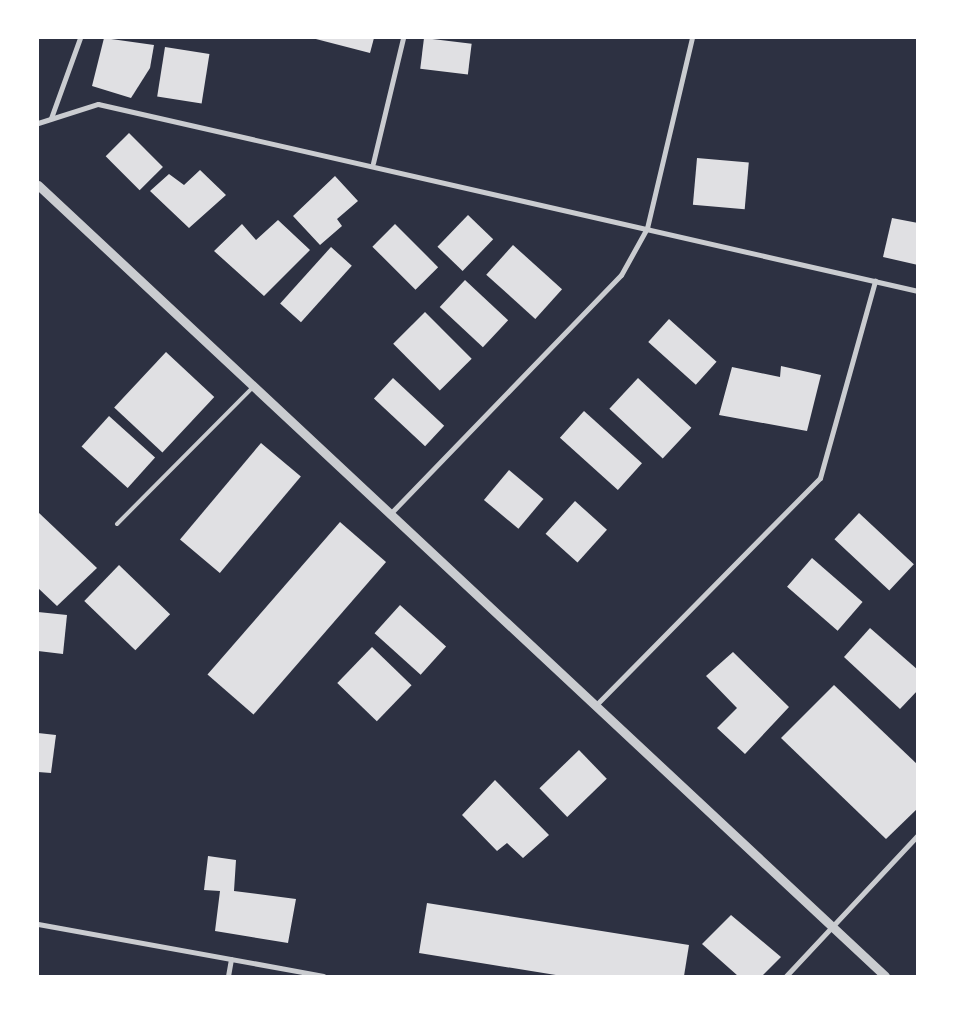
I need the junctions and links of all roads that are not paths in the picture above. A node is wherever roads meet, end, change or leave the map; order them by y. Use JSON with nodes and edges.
{"nodes":[{"id":1,"x":80,"y":38,"type":"edge"},
{"id":2,"x":403,"y":38,"type":"edge"},
{"id":3,"x":692,"y":38,"type":"edge"},
{"id":4,"x":51,"y":118,"type":"junction"},
{"id":5,"x":38,"y":123,"type":"edge"},
{"id":6,"x":373,"y":163,"type":"junction"},
{"id":7,"x":38,"y":185,"type":"edge"},
{"id":8,"x":647,"y":228,"type":"junction"},
{"id":9,"x":875,"y":281,"type":"junction"},
{"id":10,"x":918,"y":291,"type":"edge"},
{"id":11,"x":253,"y":387,"type":"junction"},
{"id":12,"x":390,"y":514,"type":"junction"},
{"id":13,"x":117,"y":524,"type":"dead end"},
{"id":14,"x":595,"y":706,"type":"junction"},
{"id":15,"x":918,"y":835,"type":"edge"},
{"id":16,"x":38,"y":924,"type":"edge"},
{"id":17,"x":832,"y":928,"type":"junction"},
{"id":18,"x":231,"y":959,"type":"junction"},
{"id":19,"x":228,"y":976,"type":"edge"},
{"id":20,"x":323,"y":976,"type":"edge"},
{"id":21,"x":786,"y":976,"type":"edge"},
{"id":22,"x":885,"y":976,"type":"edge"}],
"edges":[{"from":1,"to":4,"type":"street"},
{"from":2,"to":6,"type":"street"},
{"from":3,"to":8,"type":"street"},
{"from":4,"to":5,"type":"street"},
{"from":4,"to":6,"type":"street"},
{"from":6,"to":8,"type":"street"},
{"from":7,"to":11,"type":"street"},
{"from":8,"to":9,"type":"street"},
{"from":8,"to":12,"type":"street"},
{"from":9,"to":10,"type":"street"},
{"from":9,"to":14,"type":"street"},
{"from":11,"to":12,"type":"street"},
{"from":11,"to":13,"type":"lane"},
{"from":12,"to":14,"type":"street"},
{"from":14,"to":17,"type":"street"},
{"from":15,"to":17,"type":"street"},
{"from":16,"to":18,"type":"street"},
{"from":17,"to":21,"type":"street"},
{"from":17,"to":22,"type":"street"},
{"from":18,"to":19,"type":"street"},
{"from":18,"to":20,"type":"street"}]}
